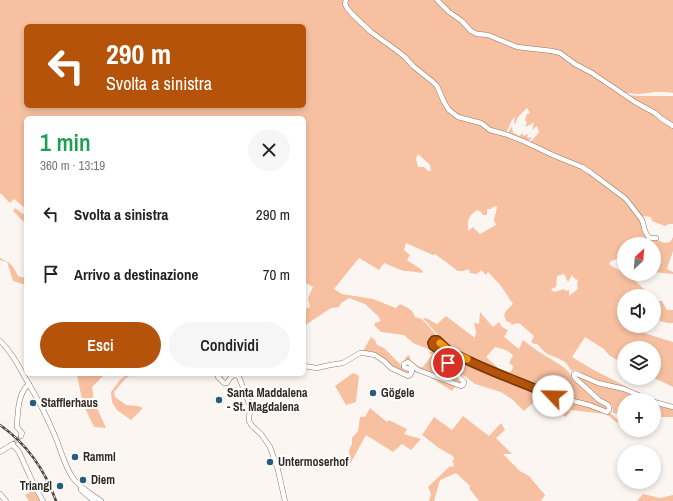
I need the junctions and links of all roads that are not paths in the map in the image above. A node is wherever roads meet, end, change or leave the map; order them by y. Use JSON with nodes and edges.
{"nodes":[{"id":1,"x":346,"y":0,"type":"edge"},
{"id":2,"x":437,"y":0,"type":"edge"},
{"id":3,"x":673,"y":126,"type":"edge"},
{"id":4,"x":648,"y":237,"type":"edge"},
{"id":5,"x":0,"y":341,"type":"edge"},
{"id":6,"x":306,"y":366,"type":"edge"},
{"id":7,"x":24,"y":375,"type":"edge"},
{"id":8,"x":25,"y":376,"type":"edge"},
{"id":9,"x":219,"y":376,"type":"edge"},
{"id":10,"x":231,"y":376,"type":"edge"},
{"id":11,"x":238,"y":376,"type":"edge"},
{"id":12,"x":29,"y":384,"type":"junction"},
{"id":13,"x":633,"y":393,"type":"edge"},
{"id":14,"x":661,"y":404,"type":"edge"},
{"id":15,"x":673,"y":407,"type":"edge"},
{"id":16,"x":21,"y":436,"type":"dead end"},
{"id":17,"x":0,"y":452,"type":"edge"},
{"id":18,"x":82,"y":488,"type":"junction"},
{"id":19,"x":0,"y":494,"type":"edge"},
{"id":20,"x":6,"y":501,"type":"edge"},
{"id":21,"x":43,"y":501,"type":"edge"},
{"id":22,"x":94,"y":501,"type":"edge"},
{"id":23,"x":101,"y":501,"type":"edge"},
{"id":24,"x":285,"y":501,"type":"edge"}],
"edges":[{"from":1,"to":4,"type":"street"},
{"from":2,"to":3,"type":"street"},
{"from":5,"to":7,"type":"street"},
{"from":6,"to":13,"type":"street"},
{"from":8,"to":12,"type":"street"},
{"from":9,"to":10,"type":"street"},
{"from":11,"to":24,"type":"street"},
{"from":12,"to":16,"type":"street"},
{"from":12,"to":18,"type":"street"},
{"from":14,"to":15,"type":"street"},
{"from":17,"to":21,"type":"street"},
{"from":18,"to":22,"type":"street"},
{"from":18,"to":23,"type":"street"},
{"from":19,"to":20,"type":"street"}]}
